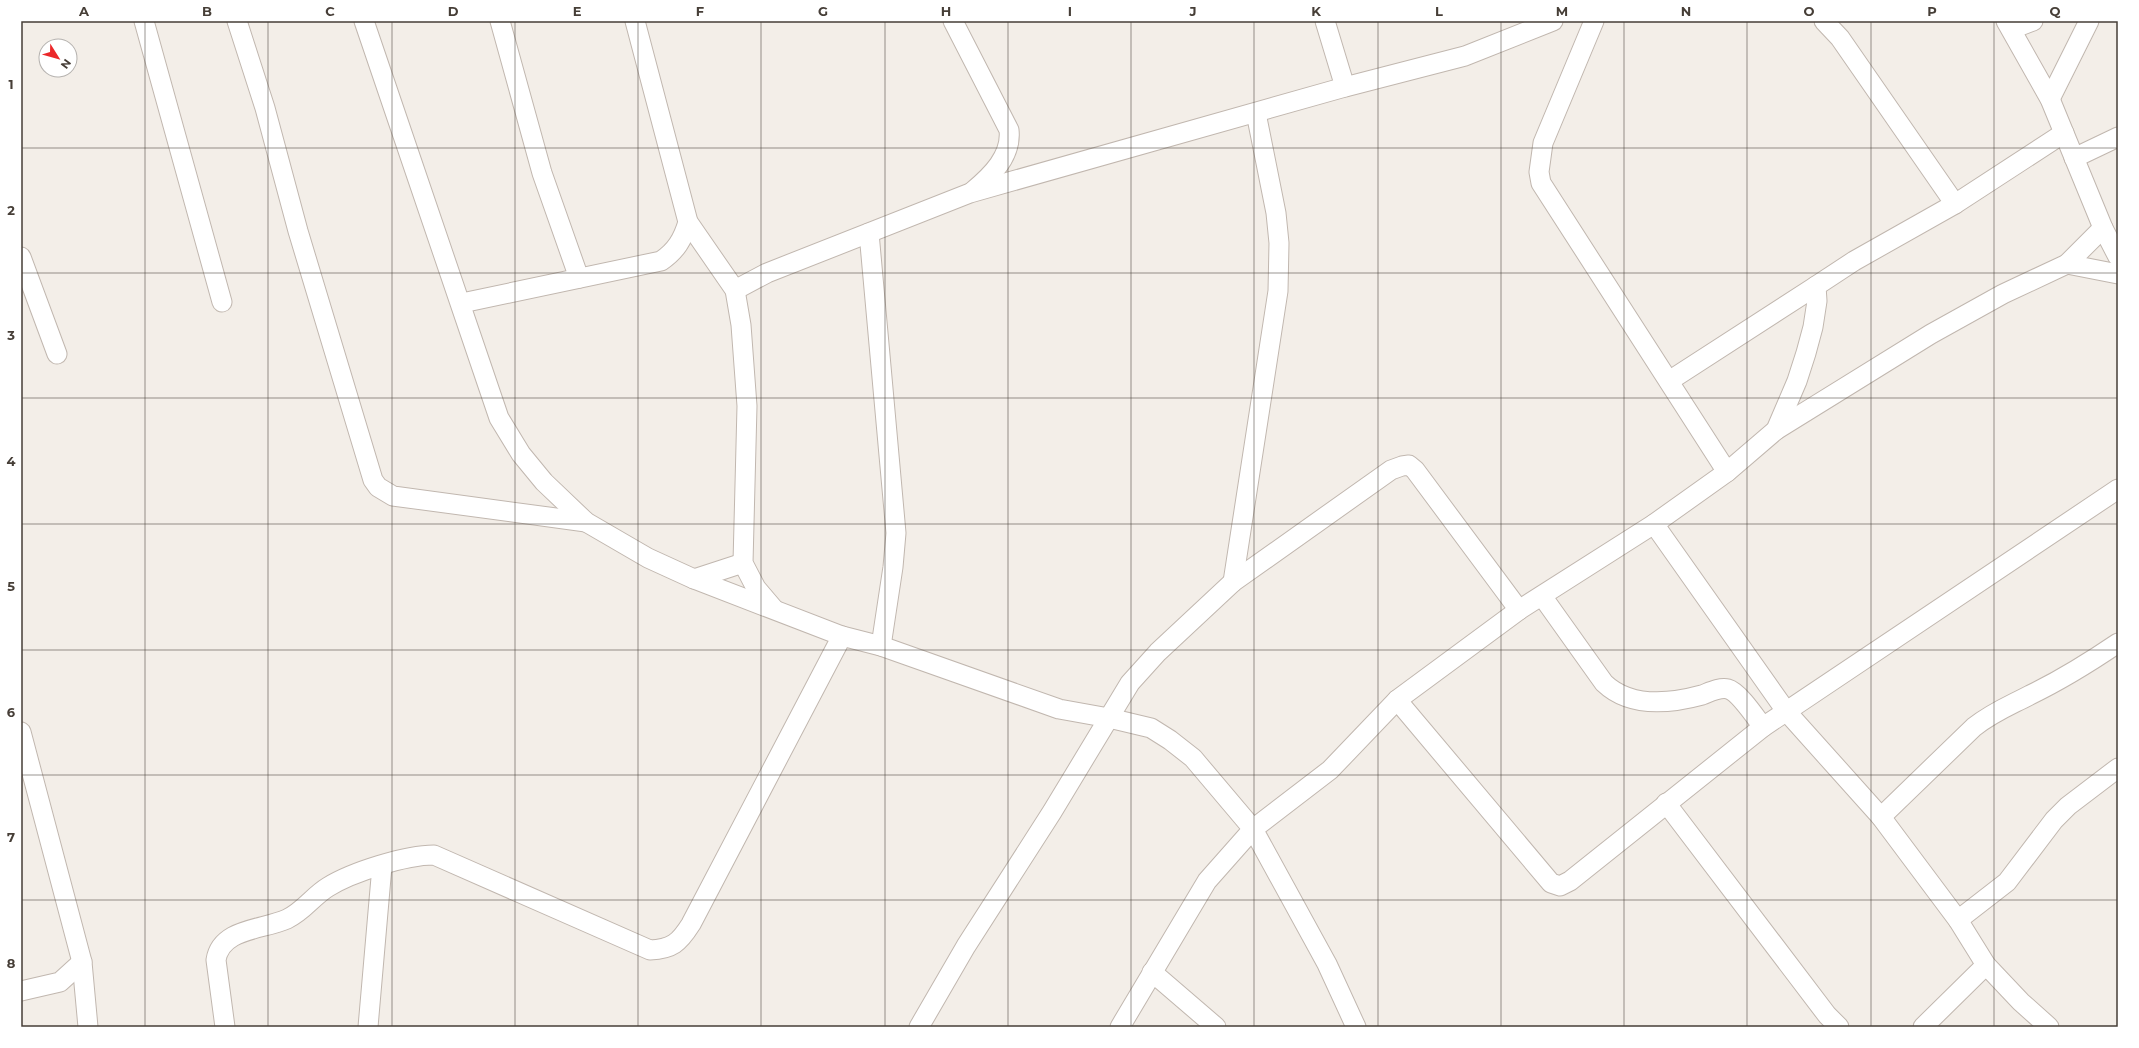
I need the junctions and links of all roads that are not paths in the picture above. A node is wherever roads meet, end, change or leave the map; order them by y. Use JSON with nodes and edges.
{"nodes":[{"id":1,"x":144,"y":21,"type":"edge"},
{"id":2,"x":237,"y":21,"type":"edge"},
{"id":3,"x":364,"y":21,"type":"edge"},
{"id":4,"x":500,"y":21,"type":"edge"},
{"id":5,"x":635,"y":21,"type":"edge"},
{"id":6,"x":953,"y":21,"type":"edge"},
{"id":7,"x":1325,"y":21,"type":"edge"},
{"id":8,"x":1554,"y":21,"type":"edge"},
{"id":9,"x":1594,"y":21,"type":"edge"},
{"id":10,"x":1824,"y":21,"type":"edge"},
{"id":11,"x":2033,"y":21,"type":"edge"},
{"id":12,"x":2089,"y":21,"type":"edge"},
{"id":13,"x":2009,"y":25,"type":"edge"},
{"id":14,"x":1345,"y":87,"type":"junction"},
{"id":15,"x":2050,"y":99,"type":"junction"},
{"id":16,"x":1256,"y":113,"type":"junction"},
{"id":17,"x":2064,"y":133,"type":"junction"},
{"id":18,"x":2118,"y":137,"type":"edge"},
{"id":19,"x":2074,"y":158,"type":"junction"},
{"id":20,"x":970,"y":193,"type":"junction"},
{"id":21,"x":1955,"y":204,"type":"junction"},
{"id":22,"x":688,"y":222,"type":"junction"},
{"id":23,"x":2103,"y":228,"type":"junction"},
{"id":24,"x":869,"y":233,"type":"junction"},
{"id":25,"x":21,"y":257,"type":"edge"},
{"id":26,"x":2118,"y":257,"type":"edge"},
{"id":27,"x":2067,"y":264,"type":"junction"},
{"id":28,"x":2118,"y":274,"type":"edge"},
{"id":29,"x":579,"y":278,"type":"junction"},
{"id":30,"x":1816,"y":286,"type":"junction"},
{"id":31,"x":735,"y":290,"type":"junction"},
{"id":32,"x":222,"y":302,"type":"dead end"},
{"id":33,"x":462,"y":303,"type":"junction"},
{"id":34,"x":57,"y":354,"type":"dead end"},
{"id":35,"x":1668,"y":382,"type":"junction"},
{"id":36,"x":1776,"y":430,"type":"junction"},
{"id":37,"x":1727,"y":472,"type":"junction"},
{"id":38,"x":2118,"y":489,"type":"edge"},
{"id":39,"x":586,"y":522,"type":"junction"},
{"id":40,"x":1654,"y":524,"type":"junction"},
{"id":41,"x":743,"y":562,"type":"junction"},
{"id":42,"x":694,"y":579,"type":"junction"},
{"id":43,"x":1233,"y":582,"type":"junction"},
{"id":44,"x":1542,"y":596,"type":"junction"},
{"id":45,"x":774,"y":609,"type":"junction"},
{"id":46,"x":1519,"y":610,"type":"junction"},
{"id":47,"x":842,"y":636,"type":"junction"},
{"id":48,"x":2118,"y":643,"type":"edge"},
{"id":49,"x":880,"y":646,"type":"junction"},
{"id":50,"x":1397,"y":700,"type":"junction"},
{"id":51,"x":1786,"y":711,"type":"junction"},
{"id":52,"x":1109,"y":718,"type":"junction"},
{"id":53,"x":1763,"y":727,"type":"junction"},
{"id":54,"x":21,"y":732,"type":"edge"},
{"id":55,"x":2118,"y":768,"type":"edge"},
{"id":56,"x":1666,"y":803,"type":"junction"},
{"id":57,"x":1881,"y":817,"type":"junction"},
{"id":58,"x":1253,"y":829,"type":"junction"},
{"id":59,"x":382,"y":866,"type":"junction"},
{"id":60,"x":1958,"y":920,"type":"junction"},
{"id":61,"x":82,"y":962,"type":"junction"},
{"id":62,"x":1986,"y":965,"type":"junction"},
{"id":63,"x":1152,"y":972,"type":"junction"},
{"id":64,"x":60,"y":982,"type":"junction"},
{"id":65,"x":21,"y":991,"type":"edge"},
{"id":66,"x":86,"y":994,"type":"junction"},
{"id":67,"x":88,"y":1027,"type":"edge"},
{"id":68,"x":225,"y":1027,"type":"edge"},
{"id":69,"x":368,"y":1027,"type":"edge"},
{"id":70,"x":919,"y":1027,"type":"edge"},
{"id":71,"x":1120,"y":1027,"type":"edge"},
{"id":72,"x":1216,"y":1027,"type":"edge"},
{"id":73,"x":1356,"y":1027,"type":"edge"},
{"id":74,"x":1839,"y":1027,"type":"edge"},
{"id":75,"x":1923,"y":1027,"type":"edge"},
{"id":76,"x":2049,"y":1027,"type":"edge"}],
"edges":[{"from":1,"to":32,"type":"street"},
{"from":2,"to":39,"type":"street"},
{"from":3,"to":33,"type":"street"},
{"from":4,"to":29,"type":"street"},
{"from":5,"to":22,"type":"street"},
{"from":6,"to":20,"type":"street"},
{"from":7,"to":14,"type":"street"},
{"from":8,"to":14,"type":"street"},
{"from":9,"to":35,"type":"street"},
{"from":10,"to":21,"type":"street"},
{"from":11,"to":13,"type":"street"},
{"from":12,"to":15,"type":"street"},
{"from":13,"to":15,"type":"street"},
{"from":14,"to":16,"type":"street"},
{"from":15,"to":17,"type":"street"},
{"from":16,"to":20,"type":"street"},
{"from":16,"to":43,"type":"street"},
{"from":17,"to":19,"type":"street"},
{"from":17,"to":21,"type":"street"},
{"from":18,"to":19,"type":"street"},
{"from":19,"to":23,"type":"street"},
{"from":20,"to":24,"type":"street"},
{"from":21,"to":30,"type":"street"},
{"from":22,"to":29,"type":"street"},
{"from":22,"to":31,"type":"street"},
{"from":23,"to":26,"type":"street"},
{"from":23,"to":27,"type":"street"},
{"from":24,"to":31,"type":"street"},
{"from":24,"to":49,"type":"street"},
{"from":25,"to":34,"type":"street"},
{"from":27,"to":28,"type":"street"},
{"from":27,"to":36,"type":"street"},
{"from":29,"to":33,"type":"street"},
{"from":30,"to":35,"type":"street"},
{"from":30,"to":36,"type":"street"},
{"from":31,"to":41,"type":"street"},
{"from":33,"to":39,"type":"street"},
{"from":35,"to":37,"type":"street"},
{"from":36,"to":37,"type":"street"},
{"from":37,"to":40,"type":"street"},
{"from":38,"to":51,"type":"street"},
{"from":39,"to":42,"type":"street"},
{"from":40,"to":44,"type":"street"},
{"from":40,"to":51,"type":"street"},
{"from":41,"to":42,"type":"street"},
{"from":41,"to":45,"type":"street"},
{"from":42,"to":45,"type":"street"},
{"from":43,"to":46,"type":"street"},
{"from":43,"to":52,"type":"street"},
{"from":44,"to":46,"type":"street"},
{"from":44,"to":53,"type":"street"},
{"from":45,"to":47,"type":"street"},
{"from":46,"to":50,"type":"street"},
{"from":47,"to":49,"type":"street"},
{"from":47,"to":59,"type":"street"},
{"from":48,"to":57,"type":"street"},
{"from":49,"to":52,"type":"street"},
{"from":50,"to":56,"type":"street"},
{"from":50,"to":58,"type":"street"},
{"from":51,"to":53,"type":"street"},
{"from":51,"to":57,"type":"street"},
{"from":52,"to":58,"type":"street"},
{"from":52,"to":70,"type":"street"},
{"from":53,"to":56,"type":"street"},
{"from":54,"to":61,"type":"street"},
{"from":55,"to":60,"type":"street"},
{"from":56,"to":74,"type":"street"},
{"from":57,"to":60,"type":"street"},
{"from":58,"to":63,"type":"street"},
{"from":58,"to":73,"type":"street"},
{"from":59,"to":68,"type":"street"},
{"from":59,"to":69,"type":"street"},
{"from":60,"to":62,"type":"street"},
{"from":61,"to":64,"type":"street"},
{"from":61,"to":66,"type":"street"},
{"from":62,"to":75,"type":"street"},
{"from":62,"to":76,"type":"street"},
{"from":63,"to":71,"type":"street"},
{"from":63,"to":72,"type":"street"},
{"from":64,"to":65,"type":"street"},
{"from":64,"to":66,"type":"street"},
{"from":66,"to":67,"type":"street"}]}
